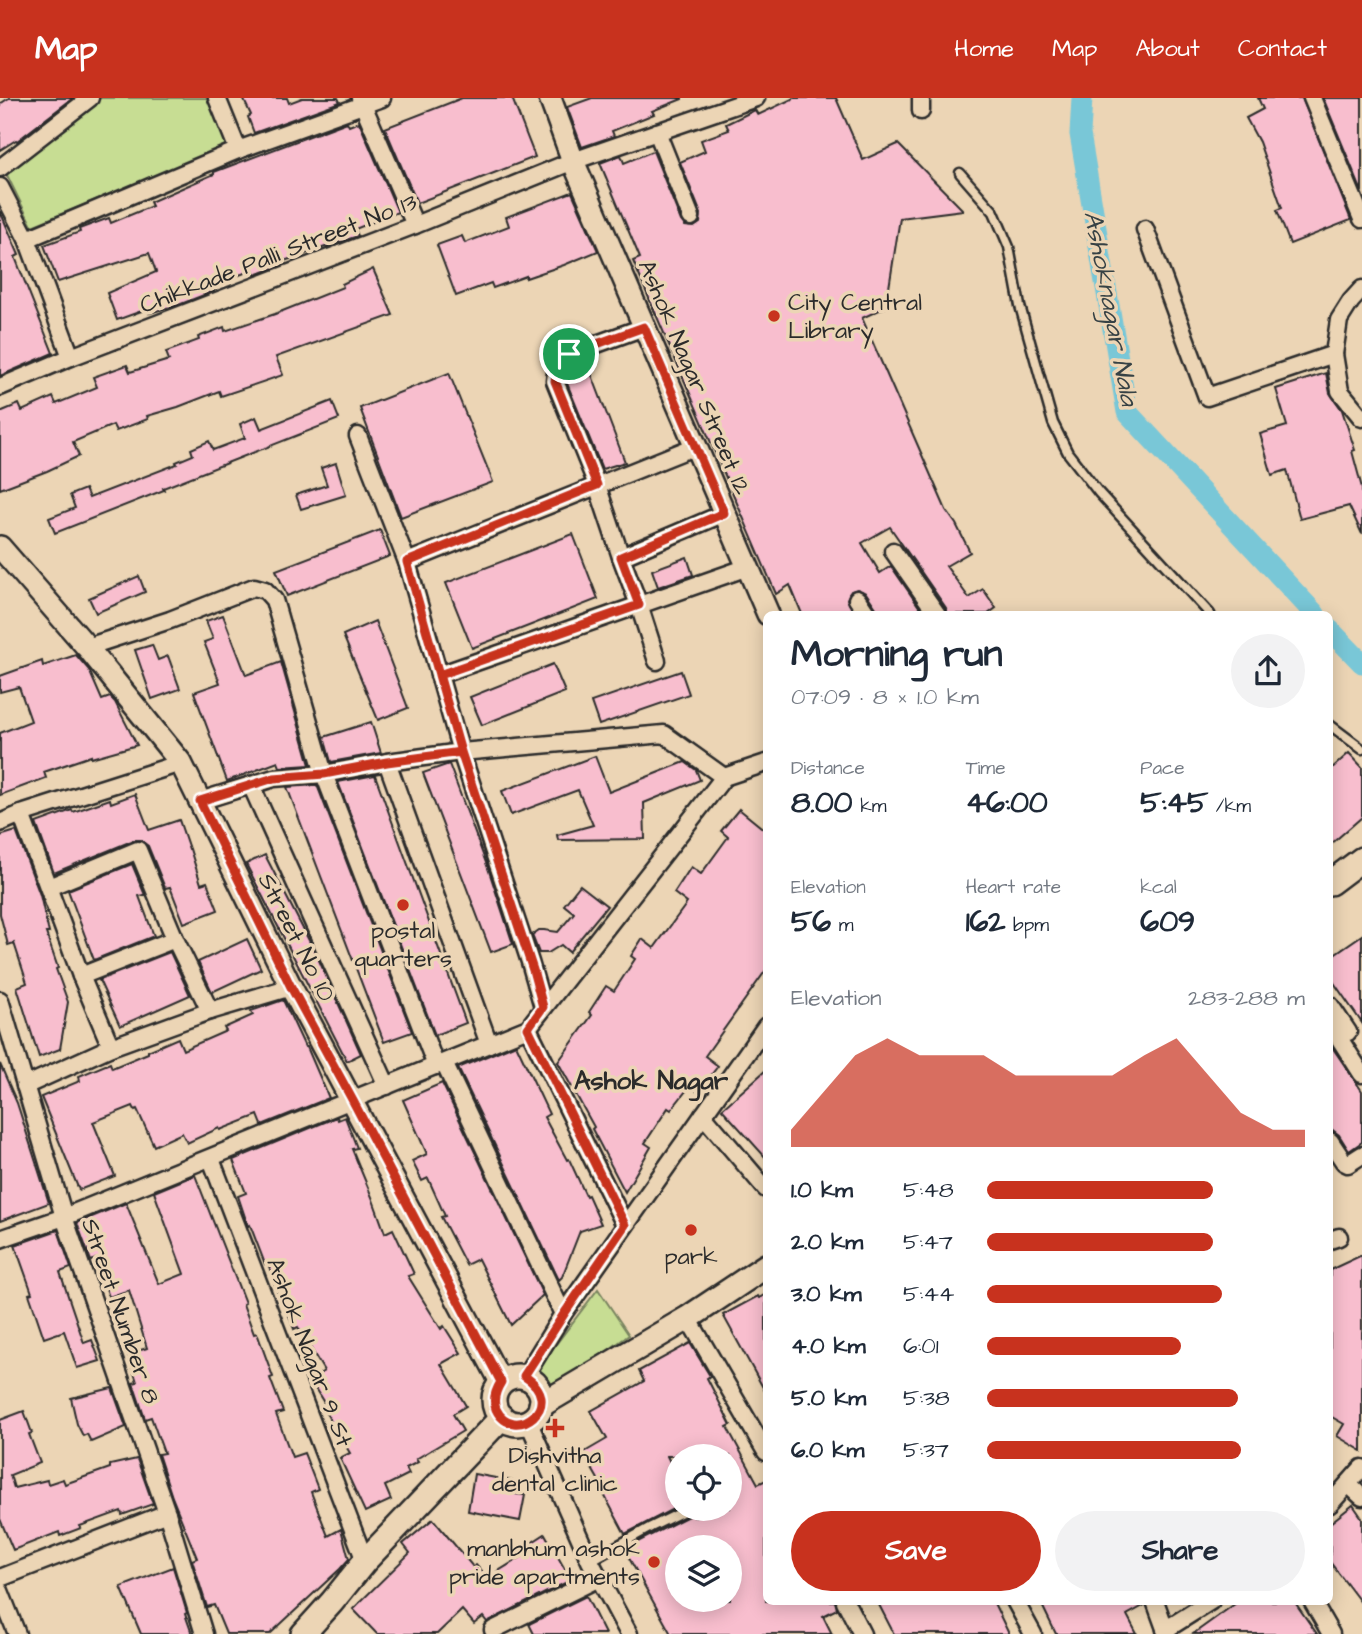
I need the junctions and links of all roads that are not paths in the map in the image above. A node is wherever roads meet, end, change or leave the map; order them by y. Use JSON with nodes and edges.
{"nodes":[{"id":1,"x":89,"y":98,"type":"edge"},
{"id":2,"x":217,"y":98,"type":"edge"},
{"id":3,"x":382,"y":98,"type":"edge"},
{"id":4,"x":550,"y":98,"type":"edge"},
{"id":5,"x":756,"y":98,"type":"edge"},
{"id":6,"x":1312,"y":98,"type":"edge"},
{"id":7,"x":362,"y":102,"type":"edge"},
{"id":8,"x":657,"y":132,"type":"junction"},
{"id":9,"x":238,"y":150,"type":"junction"},
{"id":10,"x":573,"y":161,"type":"junction"},
{"id":11,"x":0,"y":168,"type":"edge"},
{"id":12,"x":960,"y":173,"type":"dead end"},
{"id":13,"x":0,"y":187,"type":"edge"},
{"id":14,"x":691,"y":217,"type":"dead end"},
{"id":15,"x":1362,"y":219,"type":"edge"},
{"id":16,"x":415,"y":225,"type":"junction"},
{"id":17,"x":1145,"y":229,"type":"dead end"},
{"id":18,"x":27,"y":239,"type":"junction"},
{"id":19,"x":1362,"y":289,"type":"edge"},
{"id":20,"x":644,"y":327,"type":"junction"},
{"id":21,"x":1335,"y":354,"type":"junction"},
{"id":22,"x":71,"y":356,"type":"junction"},
{"id":23,"x":0,"y":387,"type":"edge"},
{"id":24,"x":1362,"y":418,"type":"edge"},
{"id":25,"x":358,"y":436,"type":"dead end"},
{"id":26,"x":696,"y":446,"type":"junction"},
{"id":27,"x":597,"y":485,"type":"junction"},
{"id":28,"x":724,"y":513,"type":"junction"},
{"id":29,"x":0,"y":547,"type":"edge"},
{"id":30,"x":893,"y":551,"type":"dead end"},
{"id":31,"x":621,"y":557,"type":"junction"},
{"id":32,"x":407,"y":562,"type":"junction"},
{"id":33,"x":748,"y":567,"type":"junction"},
{"id":34,"x":857,"y":599,"type":"dead end"},
{"id":35,"x":639,"y":605,"type":"junction"},
{"id":36,"x":767,"y":611,"type":"edge"},
{"id":37,"x":865,"y":611,"type":"edge"},
{"id":38,"x":935,"y":611,"type":"edge"},
{"id":39,"x":1207,"y":611,"type":"edge"},
{"id":40,"x":87,"y":647,"type":"junction"},
{"id":41,"x":657,"y":661,"type":"dead end"},
{"id":42,"x":439,"y":675,"type":"junction"},
{"id":43,"x":1333,"y":727,"type":"edge"},
{"id":44,"x":1362,"y":749,"type":"edge"},
{"id":45,"x":461,"y":752,"type":"junction"},
{"id":46,"x":387,"y":762,"type":"junction"},
{"id":47,"x":181,"y":763,"type":"junction"},
{"id":48,"x":763,"y":764,"type":"edge"},
{"id":49,"x":324,"y":774,"type":"junction"},
{"id":50,"x":724,"y":777,"type":"junction"},
{"id":51,"x":251,"y":785,"type":"junction"},
{"id":52,"x":200,"y":801,"type":"junction"},
{"id":53,"x":22,"y":814,"type":"junction"},
{"id":54,"x":0,"y":823,"type":"edge"},
{"id":55,"x":1362,"y":859,"type":"edge"},
{"id":56,"x":1333,"y":881,"type":"edge"},
{"id":57,"x":50,"y":887,"type":"junction"},
{"id":58,"x":175,"y":939,"type":"junction"},
{"id":59,"x":81,"y":976,"type":"junction"},
{"id":60,"x":291,"y":987,"type":"junction"},
{"id":61,"x":0,"y":1000,"type":"edge"},
{"id":62,"x":543,"y":1007,"type":"junction"},
{"id":63,"x":1333,"y":1010,"type":"edge"},
{"id":64,"x":210,"y":1011,"type":"junction"},
{"id":65,"x":528,"y":1028,"type":"junction"},
{"id":66,"x":1333,"y":1029,"type":"edge"},
{"id":67,"x":763,"y":1030,"type":"edge"},
{"id":68,"x":489,"y":1044,"type":"junction"},
{"id":69,"x":111,"y":1047,"type":"junction"},
{"id":70,"x":1362,"y":1053,"type":"edge"},
{"id":71,"x":440,"y":1065,"type":"junction"},
{"id":72,"x":1362,"y":1074,"type":"edge"},
{"id":73,"x":25,"y":1086,"type":"junction"},
{"id":74,"x":387,"y":1086,"type":"junction"},
{"id":75,"x":353,"y":1101,"type":"junction"},
{"id":76,"x":703,"y":1115,"type":"junction"},
{"id":77,"x":1333,"y":1146,"type":"edge"},
{"id":78,"x":1362,"y":1155,"type":"edge"},
{"id":79,"x":211,"y":1158,"type":"junction"},
{"id":80,"x":763,"y":1185,"type":"edge"},
{"id":81,"x":64,"y":1217,"type":"junction"},
{"id":82,"x":625,"y":1225,"type":"junction"},
{"id":83,"x":0,"y":1239,"type":"edge"},
{"id":84,"x":763,"y":1268,"type":"edge"},
{"id":85,"x":564,"y":1314,"type":"junction"},
{"id":86,"x":688,"y":1318,"type":"junction"},
{"id":87,"x":524,"y":1376,"type":"junction"},
{"id":88,"x":501,"y":1382,"type":"junction"},
{"id":89,"x":535,"y":1413,"type":"junction"},
{"id":90,"x":502,"y":1417,"type":"junction"},
{"id":91,"x":763,"y":1447,"type":"edge"},
{"id":92,"x":1362,"y":1468,"type":"edge"},
{"id":93,"x":1348,"y":1484,"type":"junction"},
{"id":94,"x":1362,"y":1497,"type":"edge"},
{"id":95,"x":1333,"y":1501,"type":"edge"},
{"id":96,"x":167,"y":1513,"type":"junction"},
{"id":97,"x":665,"y":1520,"type":"edge"},
{"id":98,"x":365,"y":1561,"type":"junction"},
{"id":99,"x":590,"y":1561,"type":"junction"},
{"id":100,"x":0,"y":1578,"type":"edge"},
{"id":101,"x":599,"y":1578,"type":"junction"},
{"id":102,"x":0,"y":1591,"type":"edge"},
{"id":103,"x":847,"y":1605,"type":"edge"},
{"id":104,"x":1017,"y":1605,"type":"edge"},
{"id":105,"x":1156,"y":1605,"type":"edge"},
{"id":106,"x":1205,"y":1605,"type":"edge"},
{"id":107,"x":1314,"y":1605,"type":"edge"},
{"id":108,"x":493,"y":1630,"type":"dead end"},
{"id":109,"x":1166,"y":1632,"type":"edge"},
{"id":110,"x":17,"y":1634,"type":"edge"},
{"id":111,"x":204,"y":1634,"type":"edge"},
{"id":112,"x":303,"y":1634,"type":"edge"},
{"id":113,"x":629,"y":1634,"type":"edge"},
{"id":114,"x":862,"y":1634,"type":"edge"},
{"id":115,"x":1032,"y":1634,"type":"edge"},
{"id":116,"x":1331,"y":1634,"type":"edge"}],
"edges":[{"from":1,"to":11,"type":"street"},
{"from":2,"to":9,"type":"street"},
{"from":3,"to":7,"type":"street"},
{"from":4,"to":10,"type":"street","name":"Ashok Nagar Street 12"},
{"from":5,"to":8,"type":"street","name":"Chikkade Palli Street No 13"},
{"from":6,"to":15,"type":"street"},
{"from":7,"to":9,"type":"street"},
{"from":7,"to":16,"type":"street"},
{"from":8,"to":10,"type":"street","name":"Chikkade Palli Street No 13"},
{"from":8,"to":14,"type":"street"},
{"from":9,"to":18,"type":"street"},
{"from":10,"to":16,"type":"street","name":"Chikkade Palli Street No 13"},
{"from":10,"to":20,"type":"street","name":"Ashok Nagar Street 12"},
{"from":12,"to":39,"type":"lane"},
{"from":13,"to":18,"type":"street"},
{"from":16,"to":22,"type":"street","name":"Chikkade Palli Street No 13"},
{"from":17,"to":21,"type":"street"},
{"from":18,"to":22,"type":"street"},
{"from":19,"to":21,"type":"street"},
{"from":20,"to":26,"type":"street","name":"Ashok Nagar Street 12"},
{"from":20,"to":27,"type":"street"},
{"from":21,"to":24,"type":"street"},
{"from":22,"to":23,"type":"street","name":"Chikkade Palli Street No 13"},
{"from":25,"to":32,"type":"street"},
{"from":26,"to":27,"type":"street"},
{"from":26,"to":28,"type":"street","name":"Ashok Nagar Street 12"},
{"from":27,"to":31,"type":"street"},
{"from":27,"to":32,"type":"street"},
{"from":28,"to":31,"type":"street"},
{"from":28,"to":33,"type":"street","name":"Ashok Nagar Street 12"},
{"from":29,"to":40,"type":"street","name":"Street No 10"},
{"from":30,"to":38,"type":"street"},
{"from":31,"to":35,"type":"street"},
{"from":32,"to":42,"type":"street"},
{"from":33,"to":35,"type":"street"},
{"from":33,"to":36,"type":"street","name":"Ashok Nagar Street 12"},
{"from":34,"to":37,"type":"street"},
{"from":35,"to":41,"type":"street"},
{"from":35,"to":42,"type":"street"},
{"from":40,"to":47,"type":"street","name":"Street No 10"},
{"from":40,"to":49,"type":"street"},
{"from":42,"to":45,"type":"street"},
{"from":43,"to":44,"type":"lane"},
{"from":45,"to":46,"type":"street"},
{"from":45,"to":50,"type":"street"},
{"from":45,"to":62,"type":"street"},
{"from":46,"to":49,"type":"street"},
{"from":46,"to":68,"type":"street"},
{"from":47,"to":52,"type":"street","name":"Street No 10"},
{"from":47,"to":53,"type":"street"},
{"from":48,"to":50,"type":"street"},
{"from":49,"to":51,"type":"street"},
{"from":49,"to":71,"type":"street"},
{"from":50,"to":62,"type":"street"},
{"from":51,"to":52,"type":"street"},
{"from":51,"to":74,"type":"street"},
{"from":52,"to":60,"type":"street","name":"Street No 10"},
{"from":53,"to":54,"type":"street"},
{"from":53,"to":57,"type":"street"},
{"from":55,"to":56,"type":"main road"},
{"from":57,"to":58,"type":"street"},
{"from":57,"to":59,"type":"street"},
{"from":58,"to":59,"type":"street"},
{"from":58,"to":64,"type":"street"},
{"from":59,"to":69,"type":"street"},
{"from":60,"to":64,"type":"street"},
{"from":60,"to":75,"type":"street","name":"Street No 10"},
{"from":61,"to":73,"type":"street","name":"Street Number 8"},
{"from":62,"to":65,"type":"street"},
{"from":63,"to":70,"type":"street"},
{"from":64,"to":69,"type":"street"},
{"from":65,"to":68,"type":"street"},
{"from":65,"to":82,"type":"street"},
{"from":66,"to":72,"type":"street"},
{"from":67,"to":76,"type":"street"},
{"from":68,"to":71,"type":"street"},
{"from":69,"to":73,"type":"street"},
{"from":71,"to":74,"type":"street"},
{"from":71,"to":85,"type":"street"},
{"from":73,"to":81,"type":"street","name":"Street Number 8"},
{"from":74,"to":75,"type":"street"},
{"from":75,"to":79,"type":"street"},
{"from":75,"to":88,"type":"street","name":"Street No 10"},
{"from":76,"to":80,"type":"street"},
{"from":76,"to":82,"type":"street"},
{"from":77,"to":78,"type":"street"},
{"from":79,"to":81,"type":"street"},
{"from":79,"to":98,"type":"street","name":"Ashok Nagar 9 St"},
{"from":81,"to":83,"type":"street"},
{"from":81,"to":96,"type":"street","name":"Street Number 8"},
{"from":82,"to":85,"type":"street"},
{"from":84,"to":86,"type":"main road"},
{"from":85,"to":87,"type":"street"},
{"from":86,"to":89,"type":"main road"},
{"from":86,"to":91,"type":"street"},
{"from":87,"to":88,"type":"main road"},
{"from":87,"to":89,"type":"main road"},
{"from":88,"to":90,"type":"main road"},
{"from":89,"to":90,"type":"main road"},
{"from":89,"to":99,"type":"street"},
{"from":90,"to":98,"type":"main road"},
{"from":92,"to":93,"type":"street"},
{"from":93,"to":94,"type":"street"},
{"from":93,"to":95,"type":"street"},
{"from":96,"to":100,"type":"street"},
{"from":96,"to":111,"type":"street","name":"Street Number 8"},
{"from":97,"to":99,"type":"lane"},
{"from":98,"to":112,"type":"main road"},
{"from":99,"to":101,"type":"street"},
{"from":101,"to":108,"type":"street"},
{"from":101,"to":113,"type":"street"},
{"from":102,"to":110,"type":"street"},
{"from":103,"to":114,"type":"street"},
{"from":104,"to":115,"type":"street"},
{"from":105,"to":109,"type":"street"},
{"from":106,"to":109,"type":"street"},
{"from":107,"to":116,"type":"street"}]}
